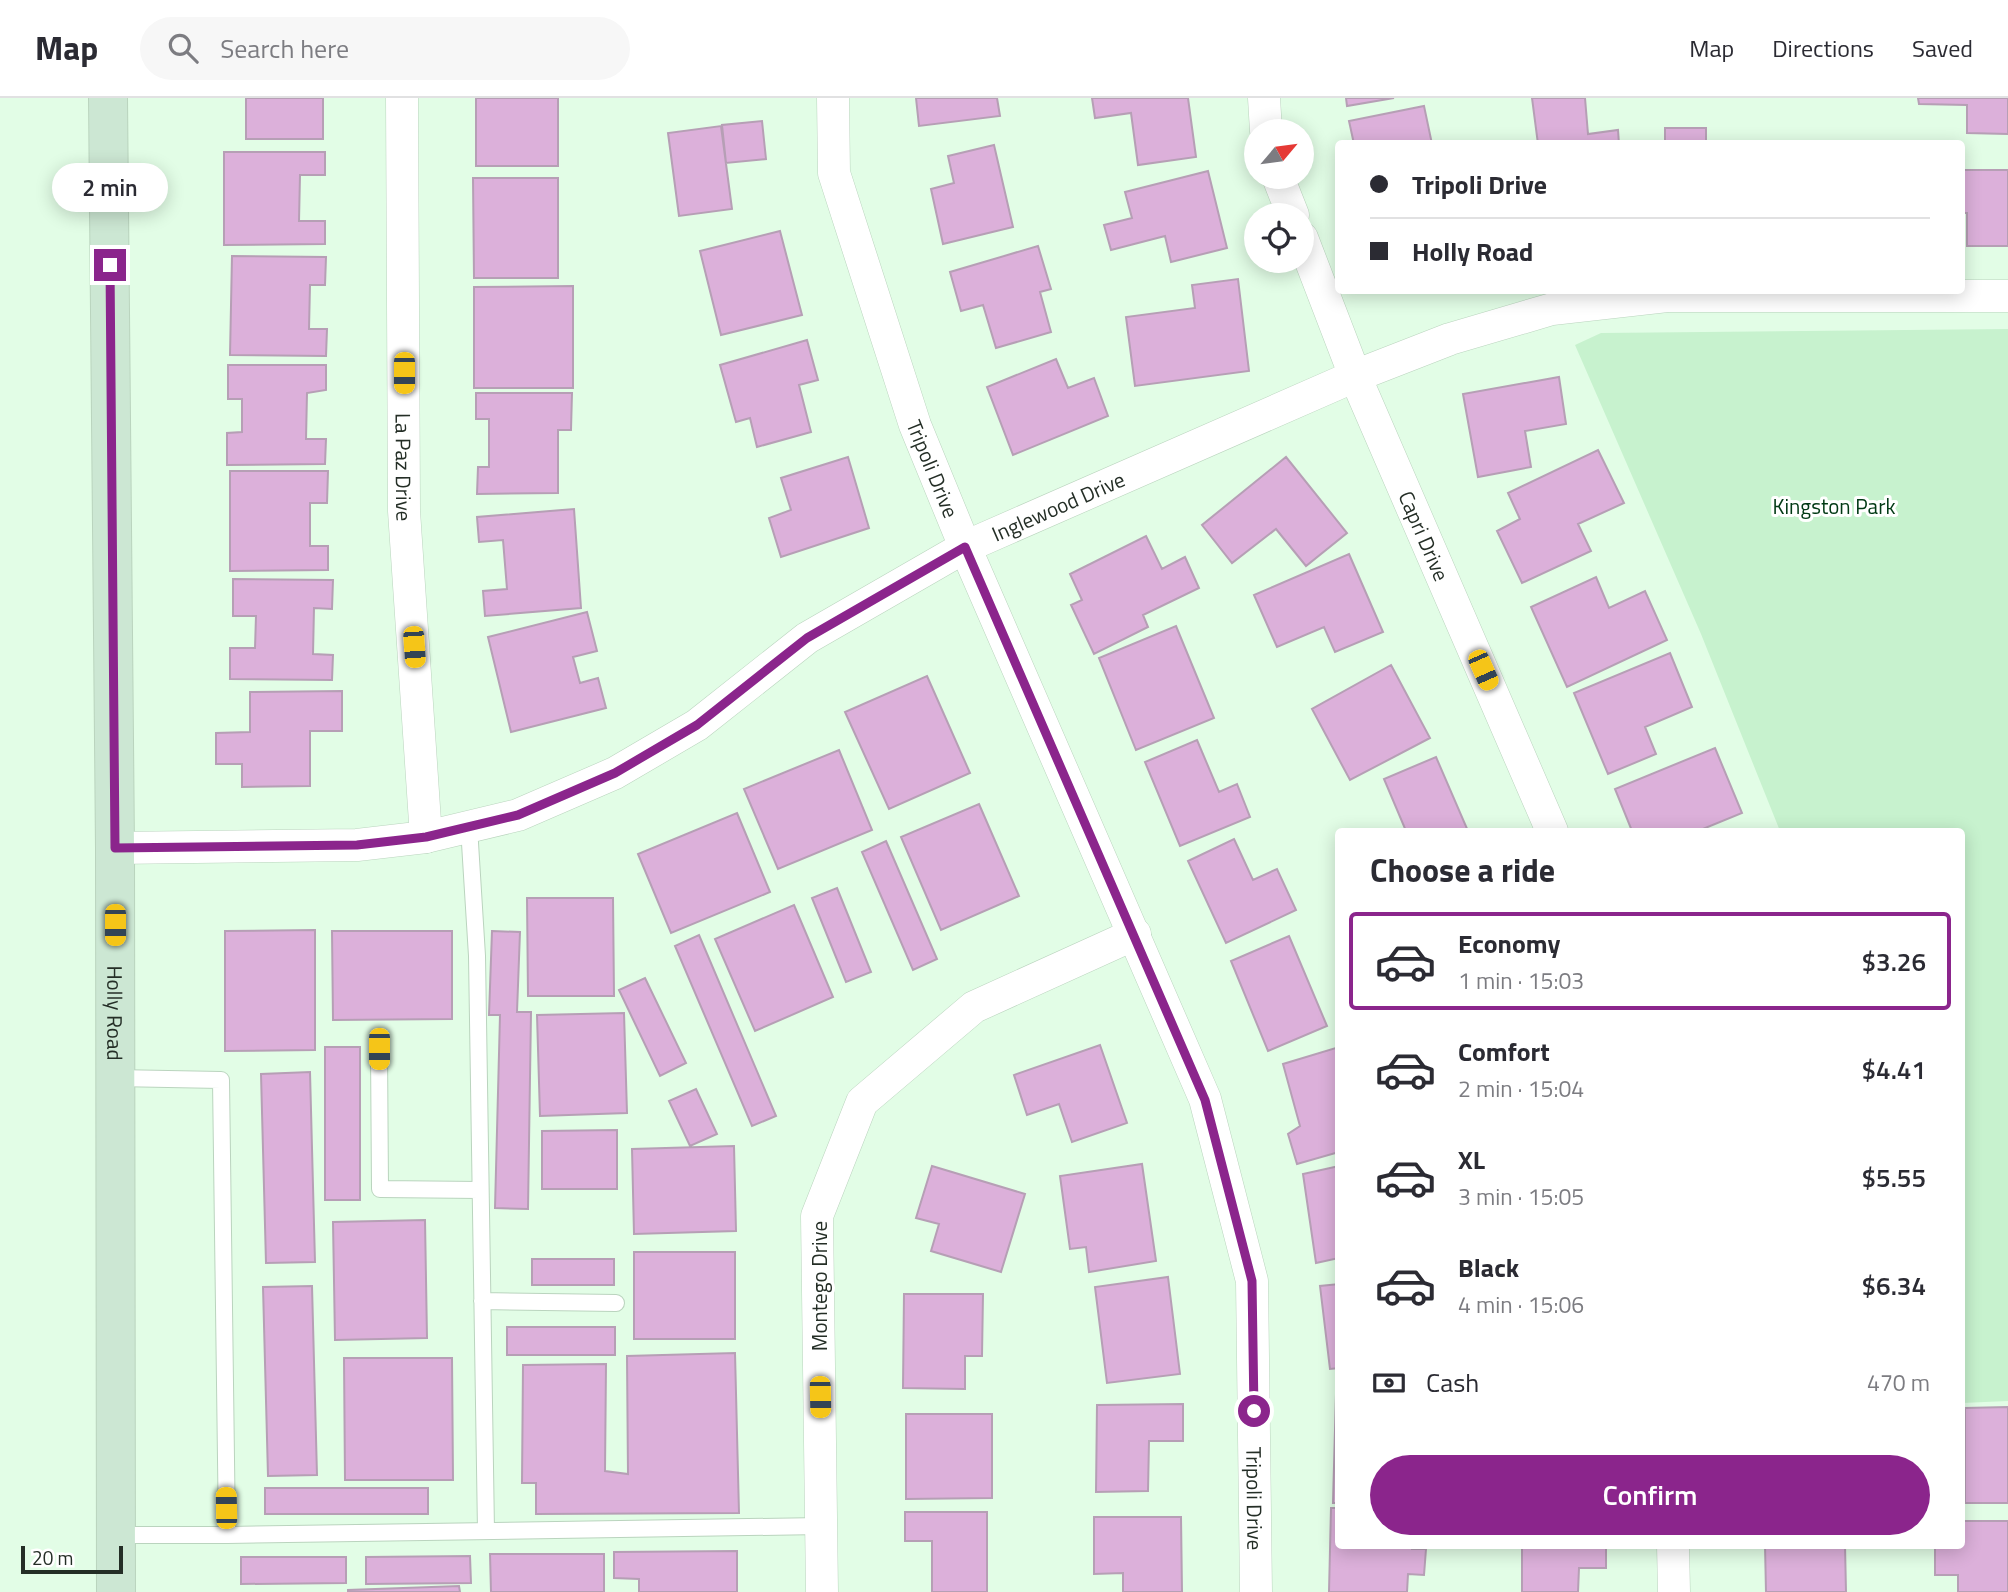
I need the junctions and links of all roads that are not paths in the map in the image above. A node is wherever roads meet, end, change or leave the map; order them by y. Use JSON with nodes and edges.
{"nodes":[{"id":1,"x":108,"y":98,"type":"edge"},
{"id":2,"x":402,"y":98,"type":"edge"},
{"id":3,"x":833,"y":98,"type":"edge"},
{"id":4,"x":1264,"y":98,"type":"edge"},
{"id":5,"x":1265,"y":119,"type":"edge"},
{"id":6,"x":1314,"y":269,"type":"edge"},
{"id":7,"x":2008,"y":296,"type":"edge"},
{"id":8,"x":1355,"y":376,"type":"junction"},
{"id":9,"x":965,"y":547,"type":"junction"},
{"id":10,"x":469,"y":827,"type":"junction"},
{"id":11,"x":1551,"y":828,"type":"edge"},
{"id":12,"x":426,"y":837,"type":"junction"},
{"id":13,"x":115,"y":848,"type":"junction"},
{"id":14,"x":1135,"y":934,"type":"junction"},
{"id":15,"x":379,"y":1049,"type":"dead end"},
{"id":16,"x":115,"y":1078,"type":"junction"},
{"id":17,"x":480,"y":1190,"type":"junction"},
{"id":18,"x":482,"y":1301,"type":"junction"},
{"id":19,"x":616,"y":1303,"type":"dead end"},
{"id":20,"x":821,"y":1526,"type":"junction"},
{"id":21,"x":486,"y":1531,"type":"junction"},
{"id":22,"x":116,"y":1535,"type":"junction"},
{"id":23,"x":227,"y":1535,"type":"junction"},
{"id":24,"x":1673,"y":1549,"type":"edge"},
{"id":25,"x":116,"y":1592,"type":"edge"},
{"id":26,"x":822,"y":1592,"type":"edge"},
{"id":27,"x":1256,"y":1592,"type":"edge"},
{"id":28,"x":1674,"y":1592,"type":"edge"}],
"edges":[{"from":1,"to":13,"type":"main road","name":"Holly Road"},
{"from":2,"to":12,"type":"street","name":"La Paz Drive"},
{"from":3,"to":9,"type":"street","name":"Tripoli Drive"},
{"from":4,"to":5,"type":"street"},
{"from":6,"to":8,"type":"street","name":"Capri Drive"},
{"from":7,"to":8,"type":"street","name":"Inglewood Drive"},
{"from":8,"to":9,"type":"street","name":"Inglewood Drive"},
{"from":8,"to":11,"type":"street","name":"Capri Drive"},
{"from":9,"to":10,"type":"street","name":"Inglewood Drive"},
{"from":9,"to":14,"type":"street","name":"Tripoli Drive"},
{"from":10,"to":12,"type":"street","name":"Inglewood Drive"},
{"from":10,"to":17,"type":"lane"},
{"from":12,"to":13,"type":"street","name":"Inglewood Drive"},
{"from":13,"to":16,"type":"main road","name":"Holly Road"},
{"from":14,"to":20,"type":"street","name":"Montego Drive"},
{"from":14,"to":27,"type":"street","name":"Tripoli Drive"},
{"from":15,"to":17,"type":"lane"},
{"from":16,"to":22,"type":"main road","name":"Holly Road"},
{"from":16,"to":23,"type":"lane"},
{"from":17,"to":18,"type":"lane"},
{"from":18,"to":19,"type":"lane"},
{"from":18,"to":21,"type":"lane"},
{"from":20,"to":21,"type":"lane"},
{"from":20,"to":26,"type":"street","name":"Montego Drive"},
{"from":21,"to":23,"type":"lane"},
{"from":22,"to":23,"type":"lane"},
{"from":22,"to":25,"type":"main road","name":"Holly Road"},
{"from":24,"to":28,"type":"street"}]}
